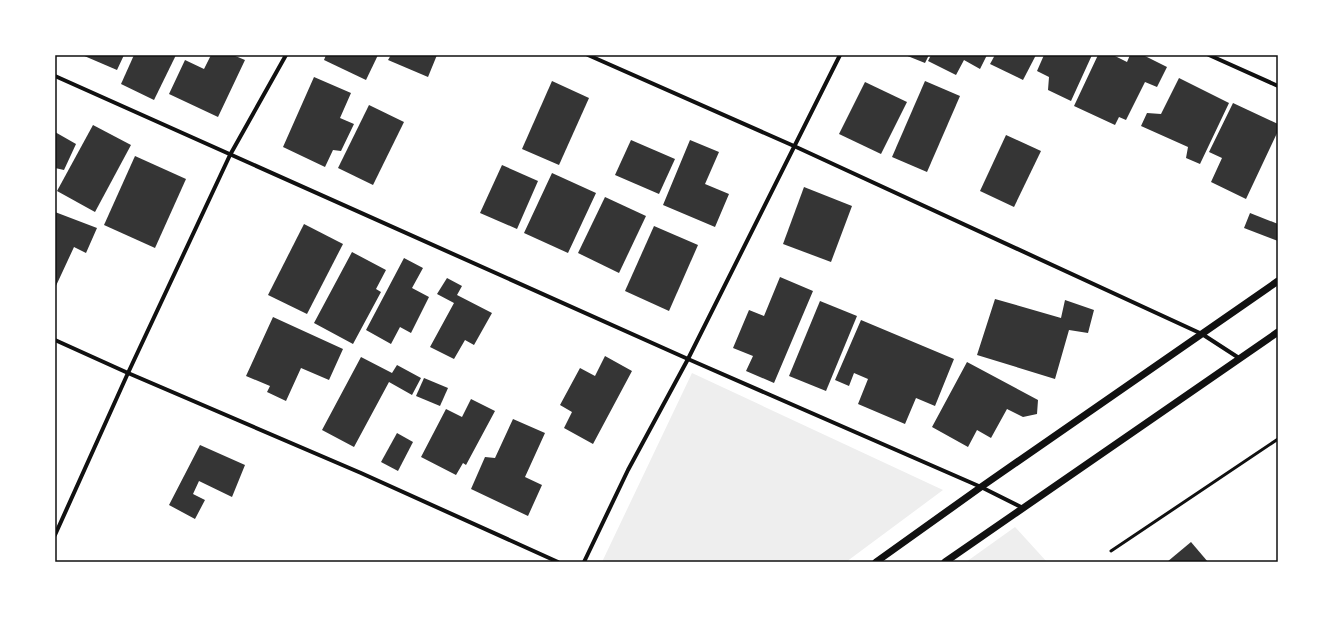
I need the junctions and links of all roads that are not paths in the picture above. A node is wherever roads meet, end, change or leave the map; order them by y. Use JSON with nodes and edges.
{"nodes":[{"id":1,"x":286,"y":55,"type":"edge"},
{"id":2,"x":588,"y":55,"type":"edge"},
{"id":3,"x":840,"y":55,"type":"edge"},
{"id":4,"x":1209,"y":55,"type":"edge"},
{"id":5,"x":55,"y":76,"type":"edge"},
{"id":6,"x":1278,"y":86,"type":"edge"},
{"id":7,"x":794,"y":146,"type":"junction"},
{"id":8,"x":230,"y":155,"type":"junction"},
{"id":9,"x":1278,"y":281,"type":"edge"},
{"id":10,"x":1278,"y":332,"type":"edge"},
{"id":11,"x":1202,"y":334,"type":"junction"},
{"id":12,"x":55,"y":340,"type":"edge"},
{"id":13,"x":1239,"y":358,"type":"junction"},
{"id":14,"x":688,"y":359,"type":"junction"},
{"id":15,"x":128,"y":373,"type":"junction"},
{"id":16,"x":1278,"y":439,"type":"edge"},
{"id":17,"x":980,"y":486,"type":"junction"},
{"id":18,"x":1023,"y":508,"type":"junction"},
{"id":19,"x":55,"y":535,"type":"edge"},
{"id":20,"x":1112,"y":551,"type":"dead end"},
{"id":21,"x":558,"y":562,"type":"edge"},
{"id":22,"x":584,"y":562,"type":"edge"},
{"id":23,"x":876,"y":562,"type":"edge"},
{"id":24,"x":944,"y":562,"type":"edge"}],
"edges":[{"from":1,"to":8,"type":"street"},
{"from":2,"to":7,"type":"street"},
{"from":3,"to":7,"type":"street"},
{"from":4,"to":6,"type":"street"},
{"from":5,"to":8,"type":"street"},
{"from":7,"to":11,"type":"street"},
{"from":7,"to":14,"type":"street"},
{"from":8,"to":14,"type":"street"},
{"from":8,"to":15,"type":"street"},
{"from":9,"to":11,"type":"street"},
{"from":10,"to":13,"type":"street"},
{"from":11,"to":13,"type":"street"},
{"from":11,"to":17,"type":"street"},
{"from":12,"to":15,"type":"street"},
{"from":13,"to":18,"type":"street"},
{"from":14,"to":17,"type":"street"},
{"from":14,"to":22,"type":"street"},
{"from":15,"to":19,"type":"street"},
{"from":15,"to":21,"type":"street"},
{"from":16,"to":20,"type":"lane"},
{"from":17,"to":18,"type":"street"},
{"from":17,"to":23,"type":"street"},
{"from":18,"to":24,"type":"street"}]}
